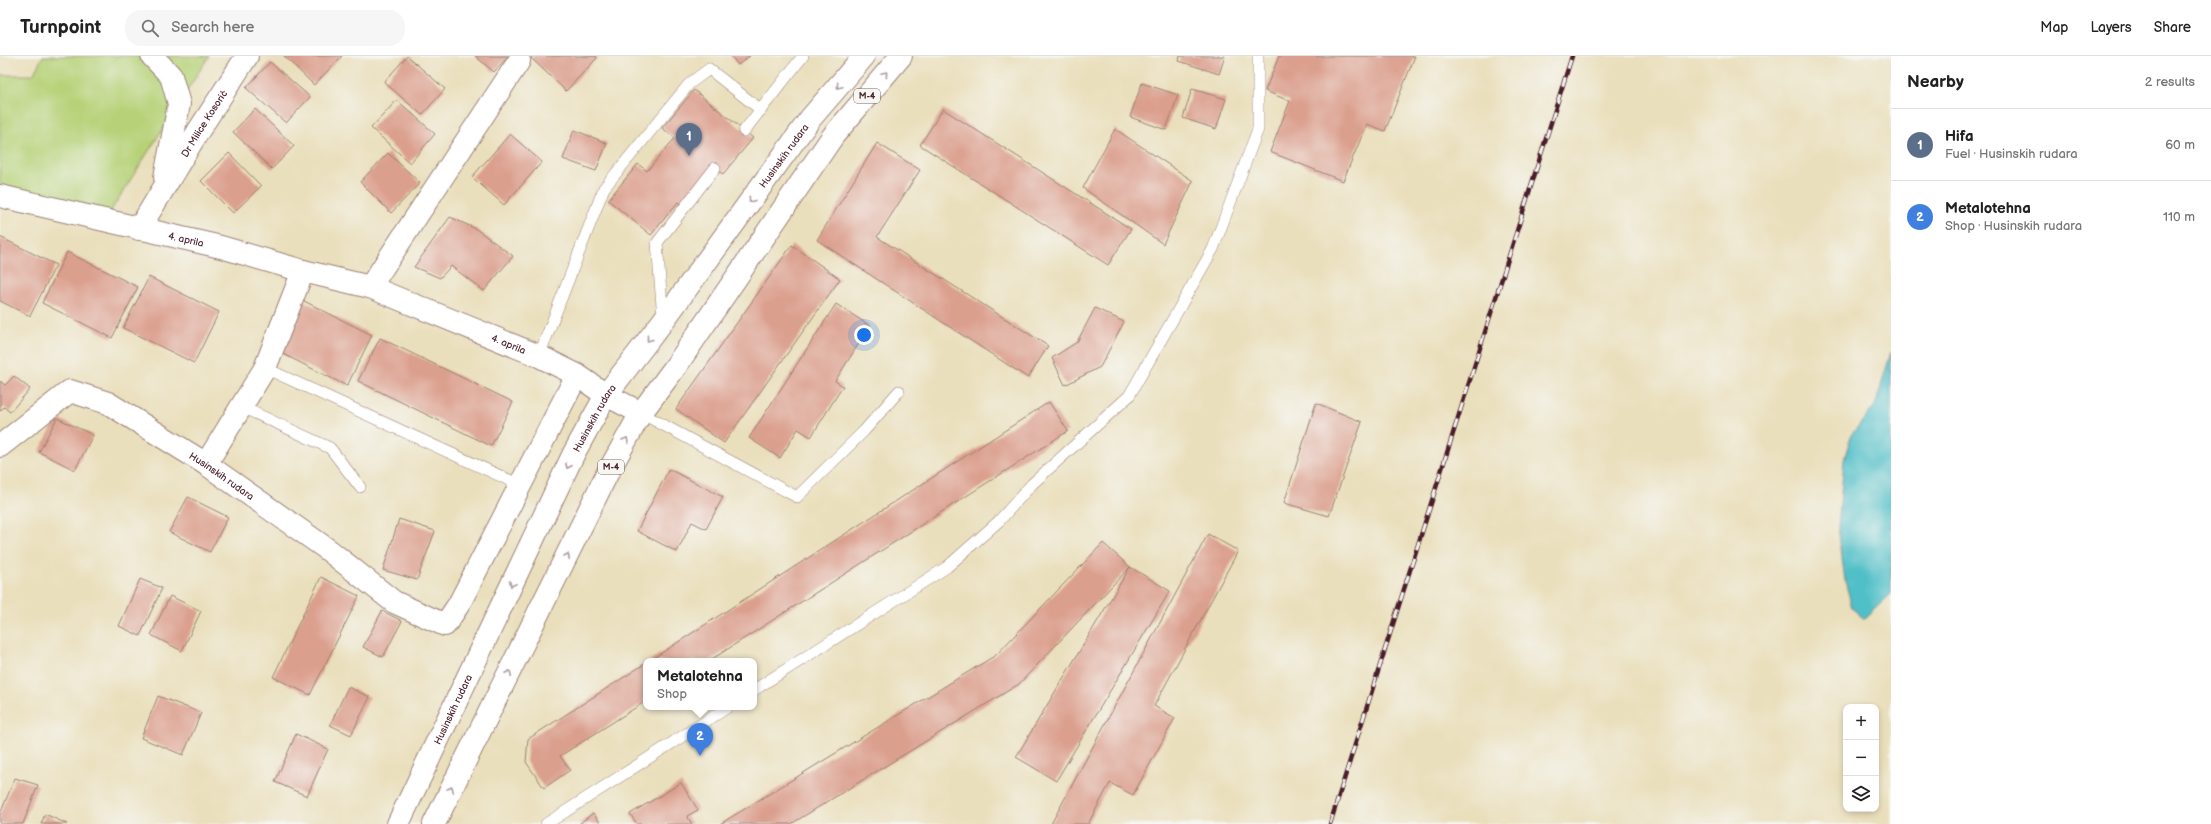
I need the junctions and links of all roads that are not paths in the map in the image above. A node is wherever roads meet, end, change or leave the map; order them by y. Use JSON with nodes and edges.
{"nodes":[{"id":1,"x":152,"y":56,"type":"edge"},
{"id":2,"x":247,"y":56,"type":"edge"},
{"id":3,"x":803,"y":56,"type":"edge"},
{"id":4,"x":864,"y":56,"type":"edge"},
{"id":5,"x":901,"y":56,"type":"edge"},
{"id":6,"x":1258,"y":56,"type":"edge"},
{"id":7,"x":519,"y":61,"type":"dead end"},
{"id":8,"x":761,"y":110,"type":"junction"},
{"id":9,"x":744,"y":131,"type":"dead end"},
{"id":10,"x":715,"y":168,"type":"dead end"},
{"id":11,"x":162,"y":192,"type":"junction"},
{"id":12,"x":0,"y":196,"type":"edge"},
{"id":13,"x":138,"y":229,"type":"junction"},
{"id":14,"x":303,"y":271,"type":"junction"},
{"id":15,"x":370,"y":287,"type":"junction"},
{"id":16,"x":663,"y":321,"type":"junction"},
{"id":17,"x":539,"y":356,"type":"junction"},
{"id":18,"x":266,"y":368,"type":"junction"},
{"id":19,"x":577,"y":375,"type":"junction"},
{"id":20,"x":899,"y":391,"type":"dead end"},
{"id":21,"x":606,"y":395,"type":"junction"},
{"id":22,"x":242,"y":407,"type":"junction"},
{"id":23,"x":641,"y":413,"type":"junction"},
{"id":24,"x":0,"y":446,"type":"edge"},
{"id":25,"x":206,"y":464,"type":"junction"},
{"id":26,"x":520,"y":486,"type":"junction"},
{"id":27,"x":360,"y":487,"type":"dead end"},
{"id":28,"x":757,"y":688,"type":"edge"},
{"id":29,"x":723,"y":710,"type":"edge"},
{"id":30,"x":398,"y":824,"type":"edge"},
{"id":31,"x":434,"y":824,"type":"edge"},
{"id":32,"x":546,"y":824,"type":"edge"}],
"edges":[{"from":1,"to":11,"type":"street","name":"Dr Milice Kosorić"},
{"from":2,"to":11,"type":"street","name":"Dr Milice Kosorić"},
{"from":3,"to":8,"type":"lane"},
{"from":4,"to":16,"type":"street","name":"Husinskih rudara","number":"M-4","one_way":true},
{"from":23,"to":5,"type":"street","number":"M-4","one_way":true},
{"from":6,"to":28,"type":"lane"},
{"from":7,"to":15,"type":"street"},
{"from":8,"to":9,"type":"lane"},
{"from":8,"to":17,"type":"lane"},
{"from":10,"to":16,"type":"lane"},
{"from":11,"to":13,"type":"street","name":"Dr Milice Kosorić"},
{"from":12,"to":13,"type":"street","name":"4. aprila"},
{"from":13,"to":14,"type":"street","name":"4. aprila"},
{"from":14,"to":15,"type":"street","name":"4. aprila"},
{"from":14,"to":18,"type":"street"},
{"from":15,"to":17,"type":"street","name":"4. aprila"},
{"from":16,"to":21,"type":"street","name":"Husinskih rudara","number":"M-4","one_way":true},
{"from":17,"to":19,"type":"street","name":"4. aprila"},
{"from":18,"to":22,"type":"street"},
{"from":18,"to":26,"type":"lane"},
{"from":19,"to":21,"type":"street","name":"4. aprila"},
{"from":19,"to":26,"type":"street","name":"Husinskih rudara"},
{"from":20,"to":23,"type":"lane"},
{"from":21,"to":23,"type":"street","name":"4. aprila"},
{"from":21,"to":30,"type":"street","name":"Husinskih rudara","number":"M-4","one_way":true},
{"from":22,"to":25,"type":"street"},
{"from":22,"to":27,"type":"lane"},
{"from":31,"to":23,"type":"street","number":"M-4","one_way":true},
{"from":24,"to":25,"type":"street","name":"Husinskih rudara"},
{"from":25,"to":26,"type":"street","name":"Husinskih rudara"},
{"from":29,"to":32,"type":"lane"}]}
